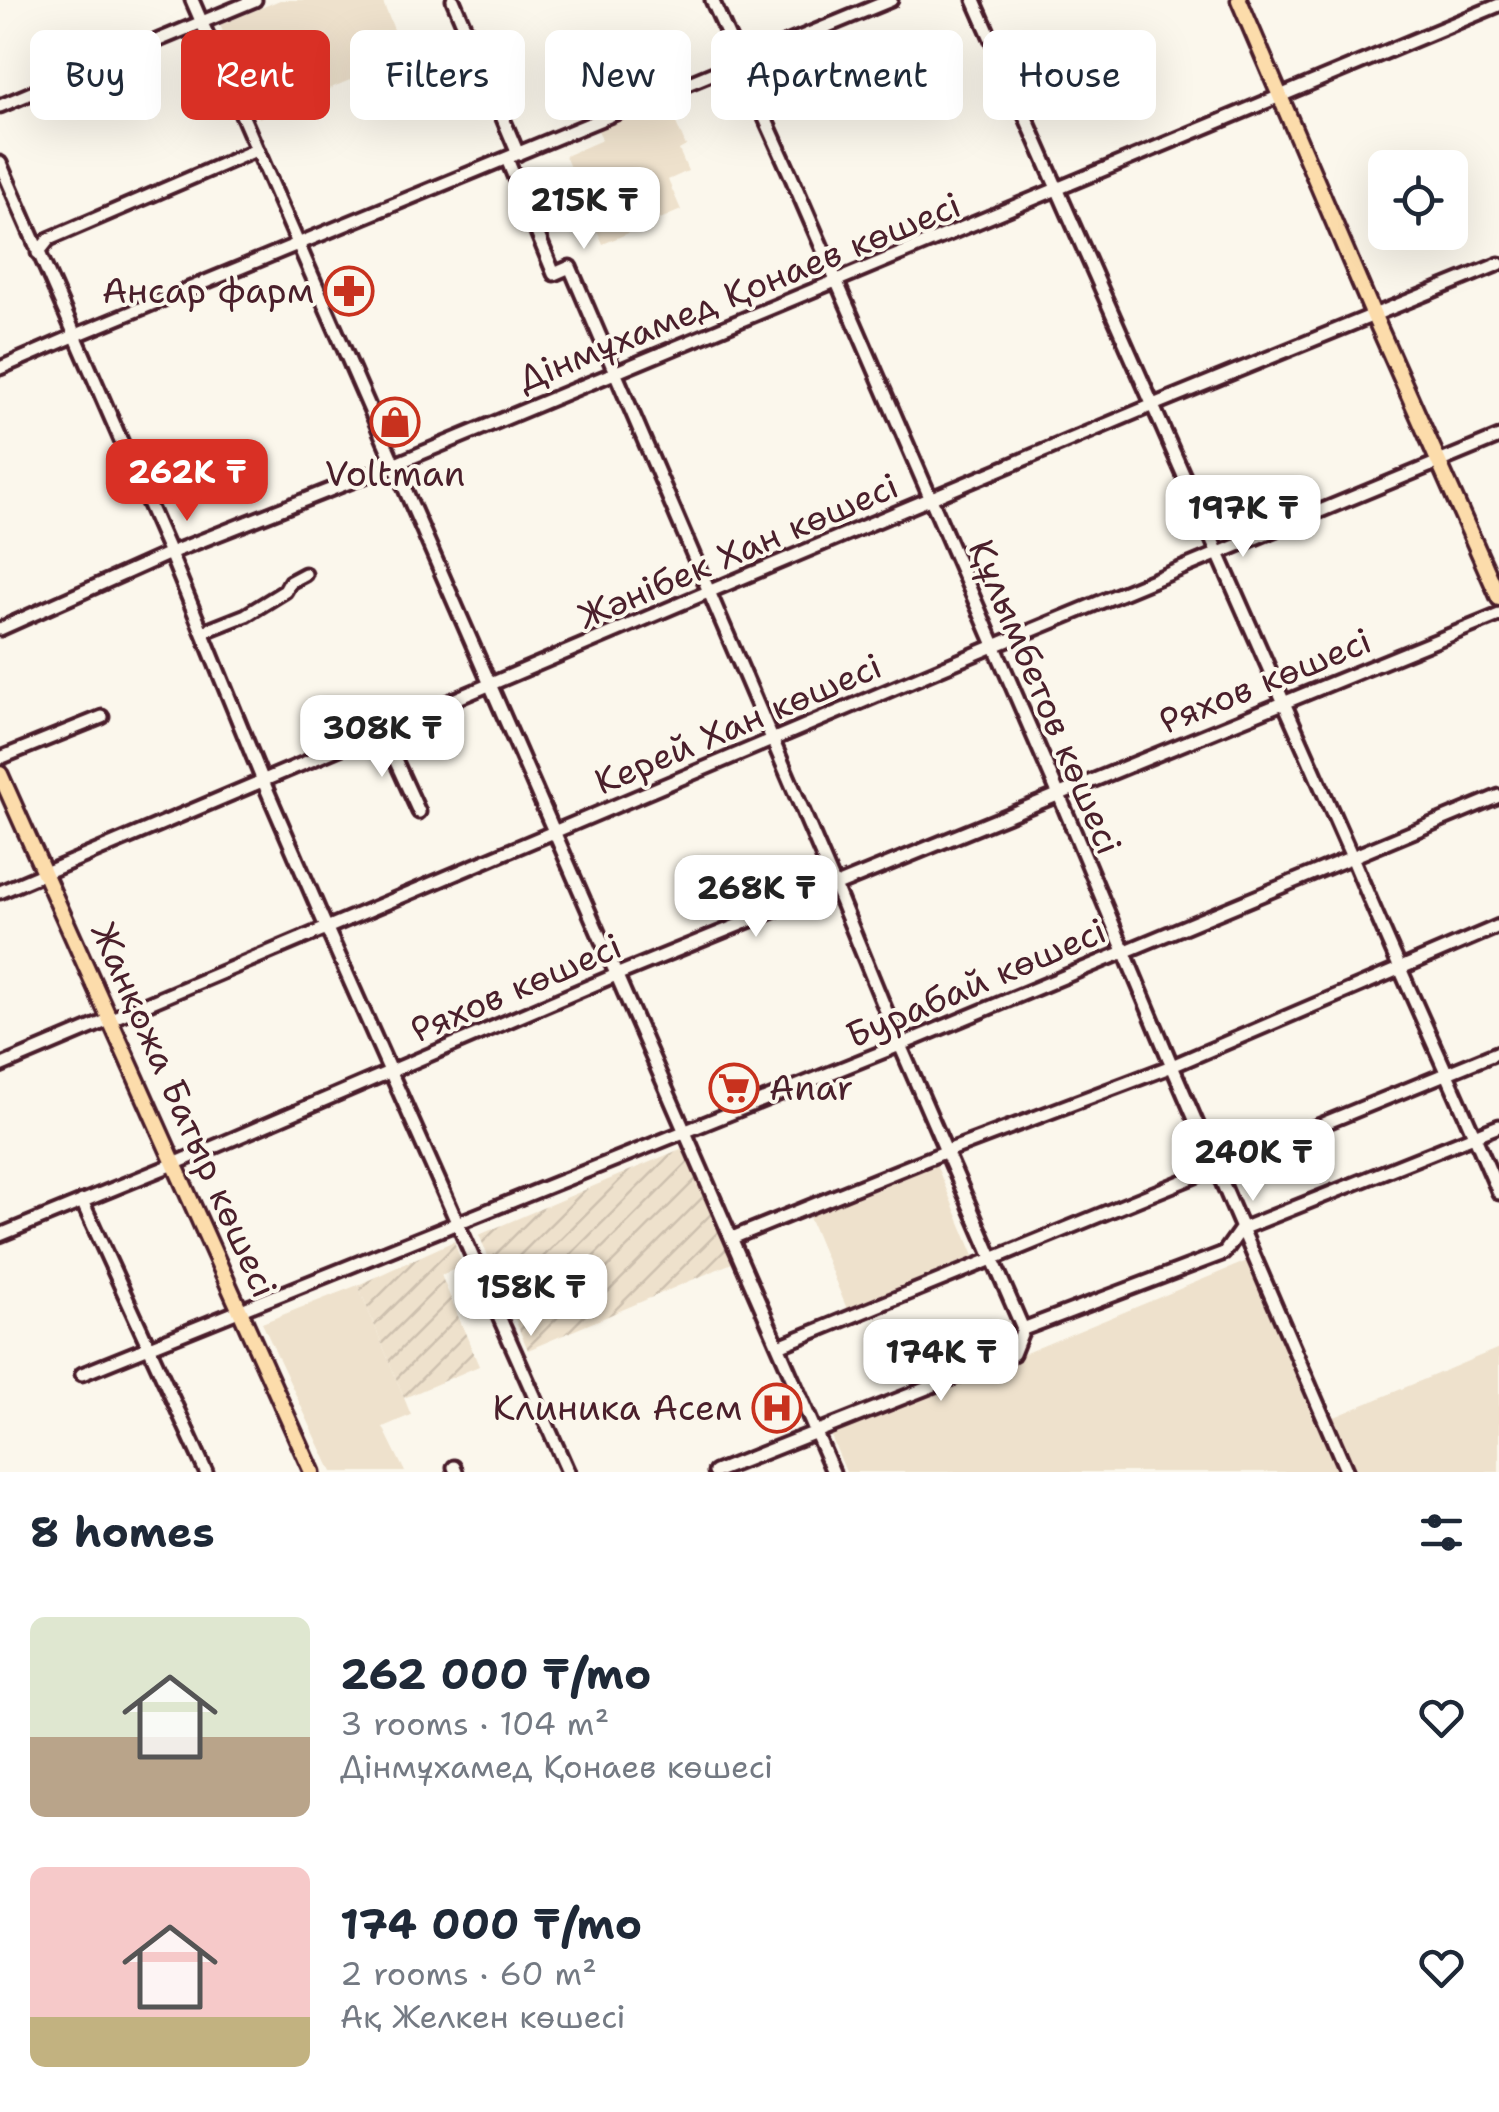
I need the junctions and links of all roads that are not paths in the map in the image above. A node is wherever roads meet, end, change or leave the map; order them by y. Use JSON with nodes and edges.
{"nodes":[{"id":1,"x":192,"y":0,"type":"edge"},
{"id":2,"x":254,"y":0,"type":"edge"},
{"id":3,"x":453,"y":0,"type":"edge"},
{"id":4,"x":712,"y":0,"type":"edge"},
{"id":5,"x":891,"y":0,"type":"edge"},
{"id":6,"x":974,"y":0,"type":"edge"},
{"id":7,"x":1239,"y":0,"type":"edge"},
{"id":8,"x":1499,"y":2,"type":"edge"},
{"id":9,"x":201,"y":22,"type":"junction"},
{"id":10,"x":725,"y":30,"type":"edge"},
{"id":11,"x":817,"y":30,"type":"edge"},
{"id":12,"x":711,"y":74,"type":"edge"},
{"id":13,"x":1280,"y":96,"type":"junction"},
{"id":14,"x":0,"y":106,"type":"edge"},
{"id":15,"x":765,"y":120,"type":"edge"},
{"id":16,"x":256,"y":150,"type":"junction"},
{"id":17,"x":512,"y":157,"type":"junction"},
{"id":18,"x":0,"y":163,"type":"edge"},
{"id":19,"x":1058,"y":190,"type":"junction"},
{"id":20,"x":297,"y":245,"type":"junction"},
{"id":21,"x":38,"y":253,"type":"junction"},
{"id":22,"x":1499,"y":264,"type":"edge"},
{"id":23,"x":837,"y":282,"type":"junction"},
{"id":24,"x":1374,"y":316,"type":"junction"},
{"id":25,"x":74,"y":336,"type":"junction"},
{"id":26,"x":0,"y":368,"type":"edge"},
{"id":27,"x":614,"y":372,"type":"junction"},
{"id":28,"x":1153,"y":406,"type":"junction"},
{"id":29,"x":1499,"y":437,"type":"edge"},
{"id":30,"x":1439,"y":462,"type":"junction"},
{"id":31,"x":394,"y":465,"type":"junction"},
{"id":32,"x":930,"y":500,"type":"junction"},
{"id":33,"x":170,"y":552,"type":"junction"},
{"id":34,"x":1217,"y":553,"type":"junction"},
{"id":35,"x":305,"y":574,"type":"dead end"},
{"id":36,"x":708,"y":592,"type":"junction"},
{"id":37,"x":1499,"y":598,"type":"edge"},
{"id":38,"x":1499,"y":615,"type":"edge"},
{"id":39,"x":0,"y":629,"type":"edge"},
{"id":40,"x":203,"y":632,"type":"junction"},
{"id":41,"x":994,"y":646,"type":"junction"},
{"id":42,"x":490,"y":686,"type":"junction"},
{"id":43,"x":1284,"y":703,"type":"junction"},
{"id":44,"x":102,"y":717,"type":"dead end"},
{"id":45,"x":382,"y":731,"type":"junction"},
{"id":46,"x":771,"y":740,"type":"junction"},
{"id":47,"x":0,"y":758,"type":"edge"},
{"id":48,"x":0,"y":774,"type":"edge"},
{"id":49,"x":263,"y":781,"type":"junction"},
{"id":50,"x":1059,"y":795,"type":"junction"},
{"id":51,"x":1499,"y":796,"type":"edge"},
{"id":52,"x":419,"y":812,"type":"dead end"},
{"id":53,"x":553,"y":832,"type":"junction"},
{"id":54,"x":1352,"y":856,"type":"junction"},
{"id":55,"x":44,"y":874,"type":"junction"},
{"id":56,"x":834,"y":886,"type":"junction"},
{"id":57,"x":0,"y":892,"type":"edge"},
{"id":58,"x":1499,"y":926,"type":"edge"},
{"id":59,"x":326,"y":929,"type":"junction"},
{"id":60,"x":1124,"y":951,"type":"junction"},
{"id":61,"x":1398,"y":968,"type":"junction"},
{"id":62,"x":616,"y":975,"type":"junction"},
{"id":63,"x":109,"y":1019,"type":"junction"},
{"id":64,"x":900,"y":1045,"type":"junction"},
{"id":65,"x":1499,"y":1052,"type":"edge"},
{"id":66,"x":0,"y":1066,"type":"edge"},
{"id":67,"x":1172,"y":1066,"type":"junction"},
{"id":68,"x":390,"y":1071,"type":"junction"},
{"id":69,"x":1448,"y":1073,"type":"junction"},
{"id":70,"x":1499,"y":1126,"type":"edge"},
{"id":71,"x":684,"y":1132,"type":"junction"},
{"id":72,"x":1475,"y":1136,"type":"junction"},
{"id":73,"x":947,"y":1150,"type":"junction"},
{"id":74,"x":174,"y":1164,"type":"junction"},
{"id":75,"x":1216,"y":1168,"type":"junction"},
{"id":76,"x":1499,"y":1192,"type":"edge"},
{"id":77,"x":82,"y":1201,"type":"junction"},
{"id":78,"x":457,"y":1223,"type":"junction"},
{"id":79,"x":1242,"y":1229,"type":"junction"},
{"id":80,"x":0,"y":1235,"type":"edge"},
{"id":81,"x":732,"y":1238,"type":"junction"},
{"id":82,"x":992,"y":1258,"type":"junction"},
{"id":83,"x":242,"y":1310,"type":"junction"},
{"id":84,"x":1024,"y":1329,"type":"junction"},
{"id":85,"x":150,"y":1346,"type":"junction"},
{"id":86,"x":779,"y":1346,"type":"junction"},
{"id":87,"x":82,"y":1374,"type":"dead end"},
{"id":88,"x":815,"y":1432,"type":"junction"},
{"id":89,"x":206,"y":1472,"type":"edge"},
{"id":90,"x":312,"y":1472,"type":"edge"},
{"id":91,"x":568,"y":1472,"type":"edge"},
{"id":92,"x":715,"y":1472,"type":"edge"},
{"id":93,"x":833,"y":1472,"type":"edge"},
{"id":94,"x":1347,"y":1472,"type":"edge"}],
"edges":[{"from":1,"to":9,"type":"street"},
{"from":2,"to":9,"type":"street"},
{"from":3,"to":17,"type":"street"},
{"from":4,"to":10,"type":"street","name":"Құлымбетов көшесі"},
{"from":5,"to":11,"type":"street"},
{"from":6,"to":19,"type":"street"},
{"from":7,"to":13,"type":"main road"},
{"from":8,"to":13,"type":"street","name":"Дінмұхамед Қонаев көшесі"},
{"from":9,"to":14,"type":"street"},
{"from":9,"to":16,"type":"street"},
{"from":12,"to":17,"type":"street"},
{"from":13,"to":19,"type":"street","name":"Дінмұхамед Қонаев көшесі"},
{"from":13,"to":24,"type":"main road"},
{"from":15,"to":23,"type":"street","name":"Құлымбетов көшесі"},
{"from":16,"to":20,"type":"street"},
{"from":16,"to":21,"type":"street"},
{"from":17,"to":20,"type":"street"},
{"from":17,"to":27,"type":"street"},
{"from":18,"to":21,"type":"street"},
{"from":19,"to":23,"type":"street","name":"Дінмұхамед Қонаев көшесі"},
{"from":19,"to":28,"type":"street"},
{"from":20,"to":25,"type":"street"},
{"from":20,"to":31,"type":"street"},
{"from":21,"to":25,"type":"street"},
{"from":22,"to":24,"type":"street","name":"Жәнібек Хан көшесі"},
{"from":23,"to":27,"type":"street","name":"Дінмұхамед Қонаев көшесі"},
{"from":23,"to":32,"type":"street","name":"Құлымбетов көшесі"},
{"from":24,"to":28,"type":"street","name":"Жәнібек Хан көшесі"},
{"from":24,"to":30,"type":"main road"},
{"from":25,"to":26,"type":"street"},
{"from":25,"to":33,"type":"street"},
{"from":27,"to":31,"type":"street","name":"Дінмұхамед Қонаев көшесі"},
{"from":27,"to":36,"type":"street"},
{"from":28,"to":32,"type":"street","name":"Жәнібек Хан көшесі"},
{"from":28,"to":34,"type":"street"},
{"from":29,"to":30,"type":"street","name":"Керей Хан көшесі"},
{"from":30,"to":34,"type":"street","name":"Керей Хан көшесі"},
{"from":30,"to":37,"type":"main road"},
{"from":31,"to":33,"type":"street","name":"Дінмұхамед Қонаев көшесі"},
{"from":31,"to":42,"type":"street"},
{"from":32,"to":36,"type":"street","name":"Жәнібек Хан көшесі"},
{"from":32,"to":41,"type":"street","name":"Құлымбетов көшесі"},
{"from":33,"to":39,"type":"street","name":"Дінмұхамед Қонаев көшесі"},
{"from":33,"to":40,"type":"street"},
{"from":34,"to":41,"type":"street","name":"Керей Хан көшесі"},
{"from":34,"to":43,"type":"street"},
{"from":35,"to":40,"type":"street"},
{"from":36,"to":42,"type":"street","name":"Жәнібек Хан көшесі"},
{"from":36,"to":46,"type":"street"},
{"from":38,"to":43,"type":"street","name":"Ряхов көшесі"},
{"from":40,"to":49,"type":"street"},
{"from":41,"to":46,"type":"street","name":"Керей Хан көшесі"},
{"from":41,"to":50,"type":"street","name":"Құлымбетов көшесі"},
{"from":42,"to":45,"type":"street","name":"Жәнібек Хан көшесі"},
{"from":42,"to":53,"type":"street"},
{"from":43,"to":50,"type":"street","name":"Ряхов көшесі"},
{"from":43,"to":54,"type":"street"},
{"from":44,"to":47,"type":"street"},
{"from":45,"to":49,"type":"street","name":"Жәнібек Хан көшесі"},
{"from":45,"to":52,"type":"street"},
{"from":46,"to":53,"type":"street","name":"Керей Хан көшесі"},
{"from":46,"to":56,"type":"street"},
{"from":48,"to":55,"type":"main road","name":"Жанқожа Батыр көшесі"},
{"from":49,"to":55,"type":"street","name":"Жәнібек Хан көшесі"},
{"from":49,"to":59,"type":"street"},
{"from":50,"to":56,"type":"street","name":"Ряхов көшесі"},
{"from":50,"to":60,"type":"street","name":"Құлымбетов көшесі"},
{"from":51,"to":54,"type":"street","name":"Бурабай көшесі"},
{"from":53,"to":59,"type":"street","name":"Керей Хан көшесі"},
{"from":53,"to":62,"type":"street"},
{"from":54,"to":60,"type":"street","name":"Бурабай көшесі"},
{"from":54,"to":61,"type":"street"},
{"from":55,"to":57,"type":"street","name":"Жәнібек Хан көшесі"},
{"from":55,"to":63,"type":"main road","name":"Жанқожа Батыр көшесі"},
{"from":56,"to":62,"type":"street","name":"Ряхов көшесі"},
{"from":56,"to":64,"type":"street"},
{"from":58,"to":61,"type":"street"},
{"from":59,"to":63,"type":"street","name":"Керей Хан көшесі"},
{"from":59,"to":68,"type":"street"},
{"from":60,"to":64,"type":"street","name":"Бурабай көшесі"},
{"from":60,"to":67,"type":"street","name":"Құлымбетов көшесі"},
{"from":61,"to":67,"type":"street"},
{"from":61,"to":69,"type":"street"},
{"from":62,"to":68,"type":"street","name":"Ряхов көшесі"},
{"from":62,"to":71,"type":"street"},
{"from":63,"to":66,"type":"street","name":"Керей Хан көшесі"},
{"from":63,"to":74,"type":"main road","name":"Жанқожа Батыр көшесі"},
{"from":64,"to":71,"type":"street","name":"Бурабай көшесі"},
{"from":64,"to":73,"type":"street"},
{"from":65,"to":69,"type":"street"},
{"from":67,"to":73,"type":"street"},
{"from":67,"to":75,"type":"street","name":"Құлымбетов көшесі"},
{"from":68,"to":74,"type":"street","name":"Ряхов көшесі"},
{"from":68,"to":78,"type":"street"},
{"from":69,"to":72,"type":"street"},
{"from":69,"to":75,"type":"street"},
{"from":70,"to":72,"type":"street"},
{"from":71,"to":78,"type":"street","name":"Бурабай көшесі"},
{"from":71,"to":81,"type":"street"},
{"from":72,"to":76,"type":"street"},
{"from":72,"to":79,"type":"street"},
{"from":73,"to":81,"type":"street"},
{"from":73,"to":82,"type":"street"},
{"from":74,"to":77,"type":"street","name":"Ряхов көшесі"},
{"from":74,"to":83,"type":"main road","name":"Жанқожа Батыр көшесі"},
{"from":75,"to":79,"type":"street","name":"Құлымбетов көшесі"},
{"from":75,"to":82,"type":"street"},
{"from":77,"to":80,"type":"street","name":"Ряхов көшесі"},
{"from":77,"to":85,"type":"street"},
{"from":78,"to":83,"type":"street","name":"Бурабай көшесі"},
{"from":78,"to":91,"type":"street"},
{"from":79,"to":84,"type":"street"},
{"from":79,"to":94,"type":"street","name":"Құлымбетов көшесі"},
{"from":81,"to":86,"type":"street"},
{"from":82,"to":84,"type":"street"},
{"from":82,"to":86,"type":"street"},
{"from":83,"to":85,"type":"street","name":"Бурабай көшесі"},
{"from":83,"to":90,"type":"main road","name":"Жанқожа Батыр көшесі"},
{"from":84,"to":88,"type":"street"},
{"from":85,"to":87,"type":"street","name":"Бурабай көшесі"},
{"from":85,"to":89,"type":"street"},
{"from":86,"to":88,"type":"street"},
{"from":88,"to":92,"type":"street"},
{"from":88,"to":93,"type":"street"}]}
